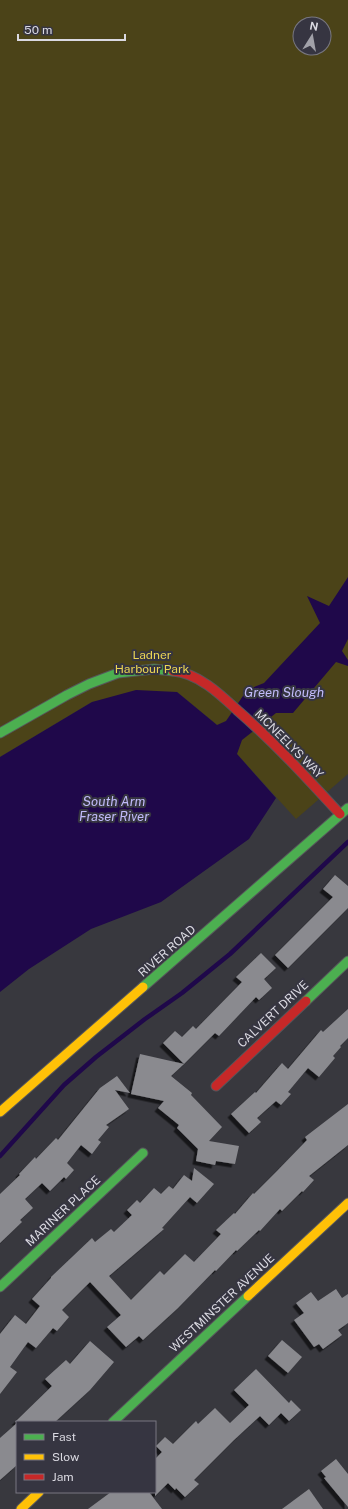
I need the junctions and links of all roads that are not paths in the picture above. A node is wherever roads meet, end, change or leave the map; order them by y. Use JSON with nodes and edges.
{"nodes":[{"id":1,"x":0,"y":733,"type":"edge"},
{"id":2,"x":348,"y":808,"type":"edge"},
{"id":3,"x":340,"y":814,"type":"junction"},
{"id":4,"x":348,"y":961,"type":"edge"},
{"id":5,"x":216,"y":1086,"type":"dead end"},
{"id":6,"x":0,"y":1112,"type":"edge"},
{"id":7,"x":142,"y":1153,"type":"dead end"},
{"id":8,"x":348,"y":1202,"type":"edge"},
{"id":9,"x":0,"y":1287,"type":"edge"},
{"id":10,"x":114,"y":1421,"type":"edge"},
{"id":11,"x":38,"y":1493,"type":"edge"},
{"id":12,"x":20,"y":1509,"type":"edge"}],
"edges":[{"from":1,"to":3,"type":"street","name":"MCNEELYS WAY"},
{"from":2,"to":3,"type":"street","name":"RIVER ROAD"},
{"from":3,"to":6,"type":"street","name":"RIVER ROAD"},
{"from":4,"to":5,"type":"street","name":"CALVERT DRIVE"},
{"from":7,"to":9,"type":"street","name":"MARINER PLACE"},
{"from":8,"to":10,"type":"street","name":"WESTMINSTER AVENUE"},
{"from":11,"to":12,"type":"street"}]}
